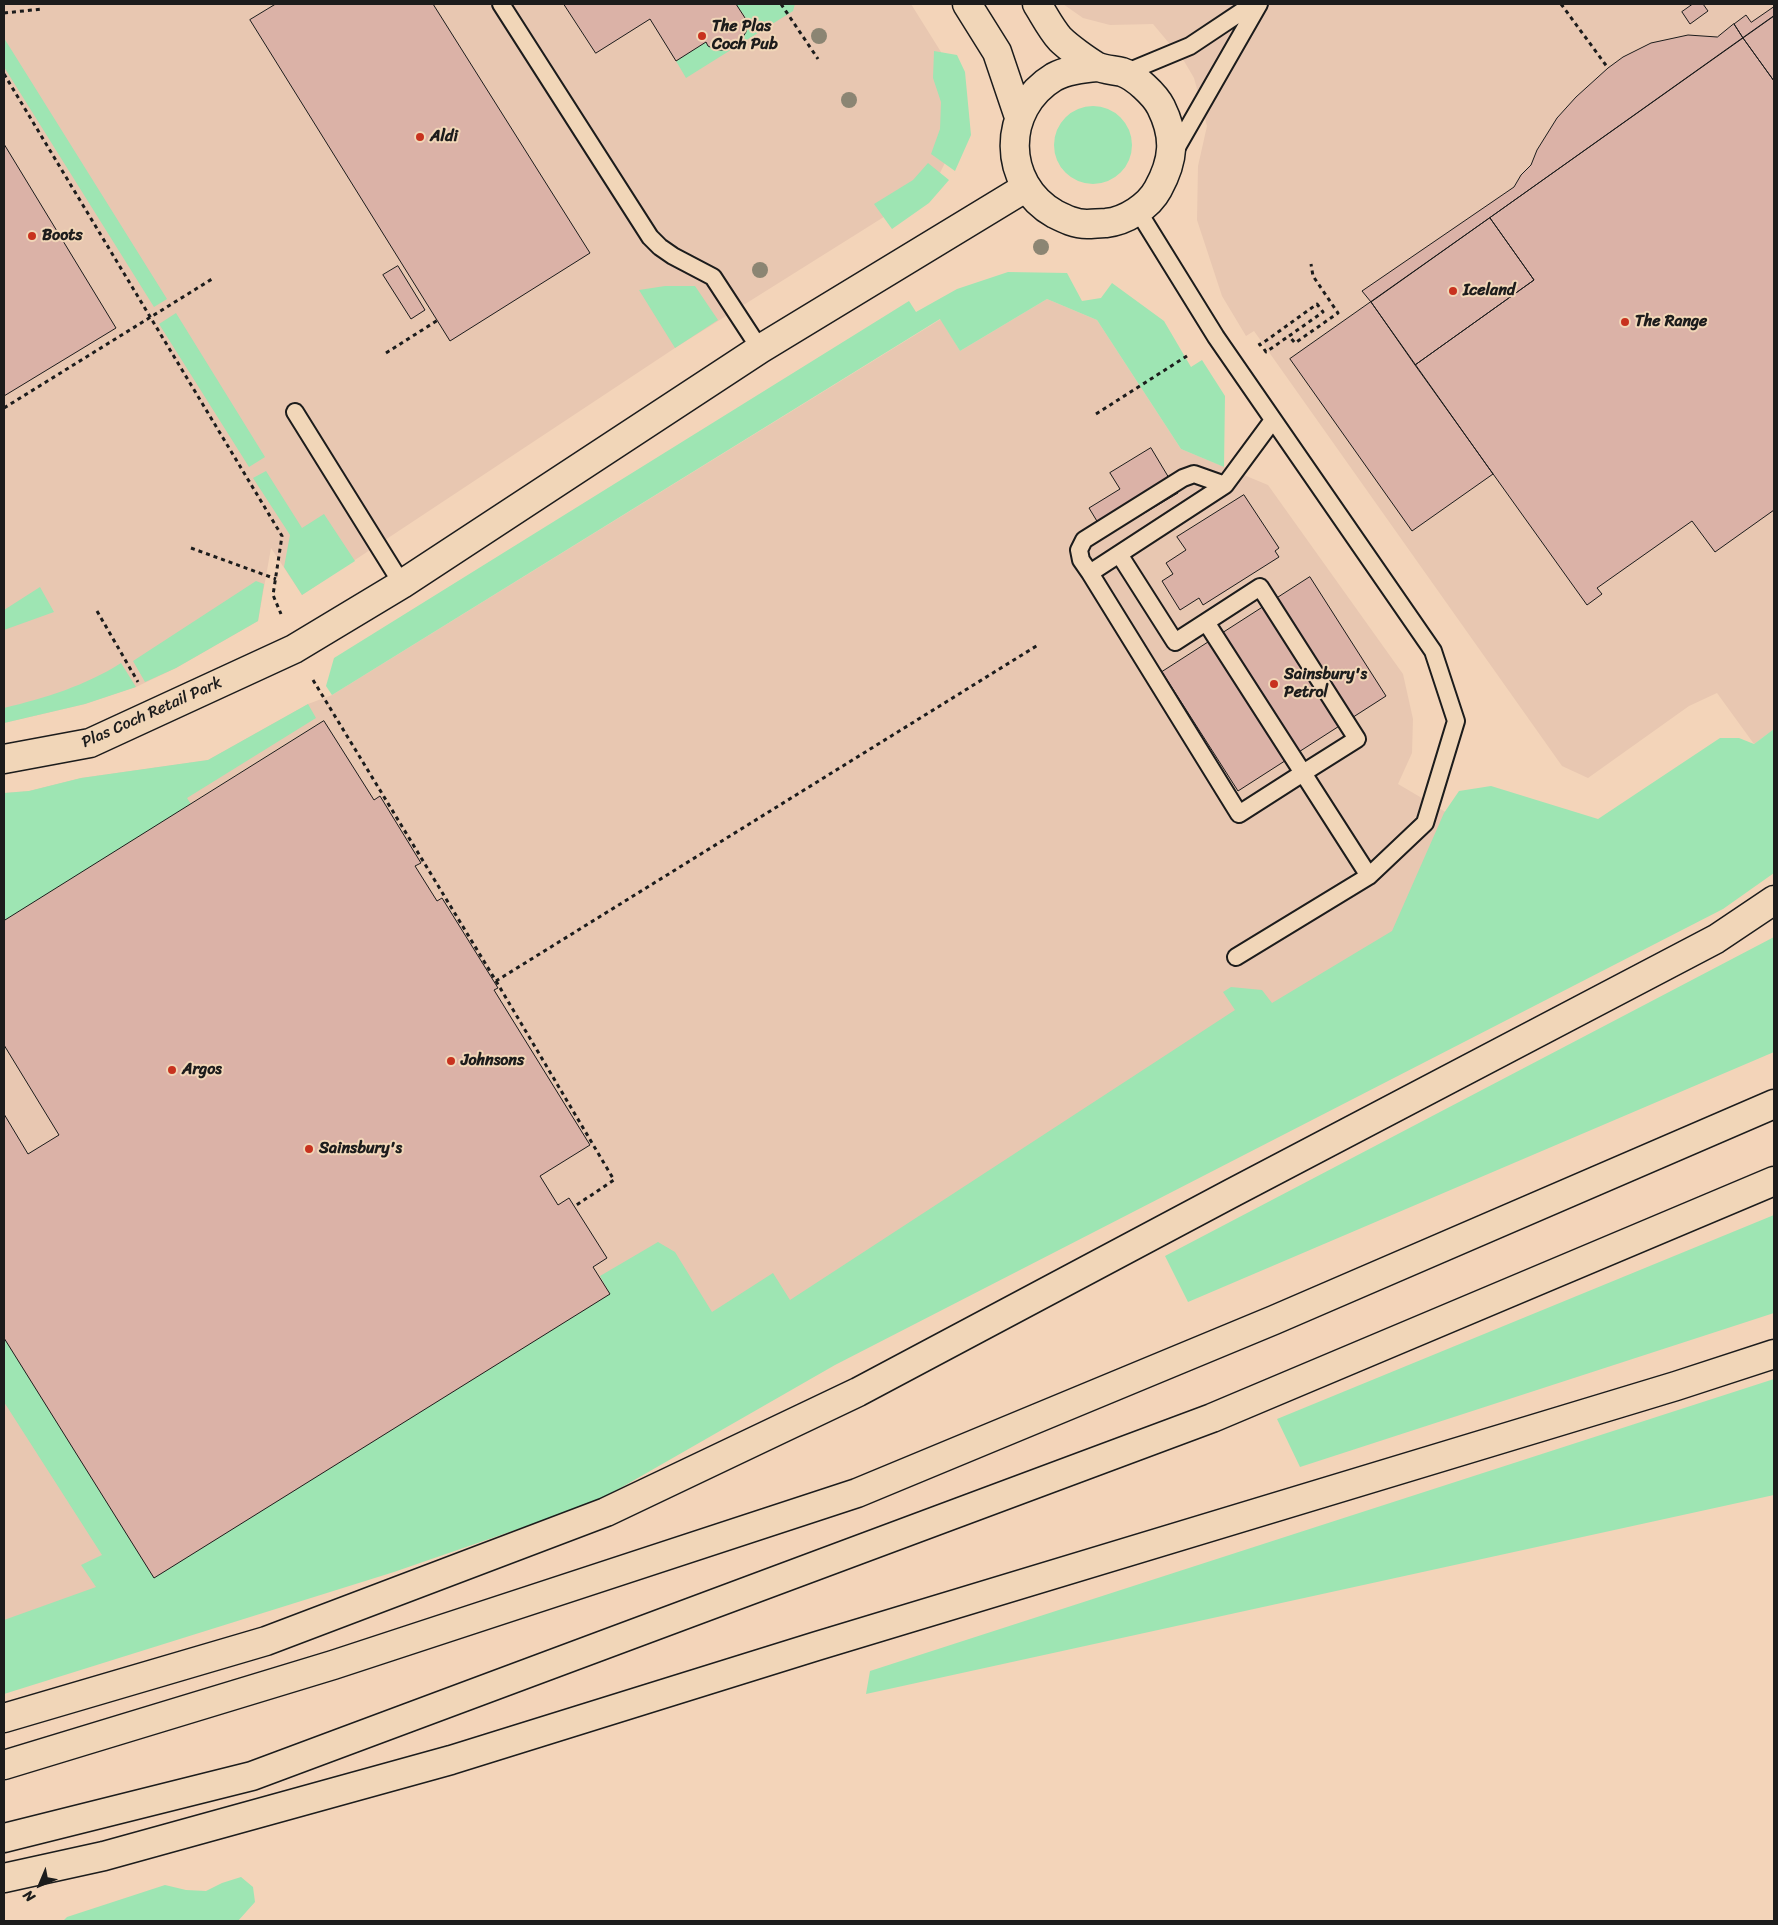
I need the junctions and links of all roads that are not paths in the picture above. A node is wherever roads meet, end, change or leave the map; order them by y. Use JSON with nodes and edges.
{"nodes":[{"id":1,"x":501,"y":4,"type":"edge"},
{"id":2,"x":967,"y":4,"type":"edge"},
{"id":3,"x":1037,"y":4,"type":"edge"},
{"id":4,"x":1253,"y":4,"type":"edge"},
{"id":5,"x":1259,"y":4,"type":"edge"},
{"id":6,"x":1098,"y":67,"type":"junction"},
{"id":7,"x":1124,"y":73,"type":"junction"},
{"id":8,"x":1019,"y":117,"type":"junction"},
{"id":9,"x":1171,"y":158,"type":"junction"},
{"id":10,"x":1026,"y":188,"type":"junction"},
{"id":11,"x":1138,"y":211,"type":"junction"},
{"id":12,"x":760,"y":349,"type":"junction"},
{"id":13,"x":295,"y":412,"type":"dead end"},
{"id":14,"x":1274,"y":420,"type":"junction"},
{"id":15,"x":1225,"y":485,"type":"junction"},
{"id":16,"x":1119,"y":554,"type":"junction"},
{"id":17,"x":1090,"y":573,"type":"junction"},
{"id":18,"x":402,"y":584,"type":"junction"},
{"id":19,"x":1206,"y":622,"type":"junction"},
{"id":20,"x":4,"y":759,"type":"edge"},
{"id":21,"x":1303,"y":773,"type":"junction"},
{"id":22,"x":1369,"y":876,"type":"junction"},
{"id":23,"x":1774,"y":900,"type":"edge"},
{"id":24,"x":1236,"y":957,"type":"dead end"},
{"id":25,"x":1774,"y":1104,"type":"edge"},
{"id":26,"x":1774,"y":1181,"type":"edge"},
{"id":27,"x":1774,"y":1354,"type":"edge"},
{"id":28,"x":4,"y":1718,"type":"edge"},
{"id":29,"x":4,"y":1765,"type":"edge"},
{"id":30,"x":4,"y":1838,"type":"edge"},
{"id":31,"x":4,"y":1878,"type":"edge"}],
"edges":[{"from":1,"to":12,"type":"lane"},
{"from":2,"to":8,"type":"main road"},
{"from":3,"to":6,"type":"main road"},
{"from":4,"to":7,"type":"lane"},
{"from":5,"to":9,"type":"lane"},
{"from":6,"to":7,"type":"main road"},
{"from":6,"to":8,"type":"main road"},
{"from":7,"to":9,"type":"main road"},
{"from":8,"to":10,"type":"main road"},
{"from":9,"to":11,"type":"main road"},
{"from":10,"to":11,"type":"main road"},
{"from":10,"to":12,"type":"main road","name":"Plas Coch Retail Park"},
{"from":11,"to":14,"type":"lane"},
{"from":12,"to":18,"type":"main road","name":"Plas Coch Retail Park"},
{"from":13,"to":18,"type":"lane"},
{"from":14,"to":15,"type":"lane"},
{"from":14,"to":22,"type":"lane"},
{"from":15,"to":16,"type":"lane"},
{"from":15,"to":17,"type":"lane"},
{"from":16,"to":17,"type":"lane"},
{"from":16,"to":19,"type":"lane"},
{"from":17,"to":21,"type":"lane"},
{"from":18,"to":20,"type":"main road","name":"Plas Coch Retail Park"},
{"from":19,"to":21,"type":"lane"},
{"from":19,"to":21,"type":"lane"},
{"from":21,"to":22,"type":"lane"},
{"from":22,"to":24,"type":"lane"},
{"from":23,"to":28,"type":"main road"},
{"from":25,"to":29,"type":"main road"},
{"from":26,"to":30,"type":"main road"},
{"from":27,"to":31,"type":"main road"}]}
